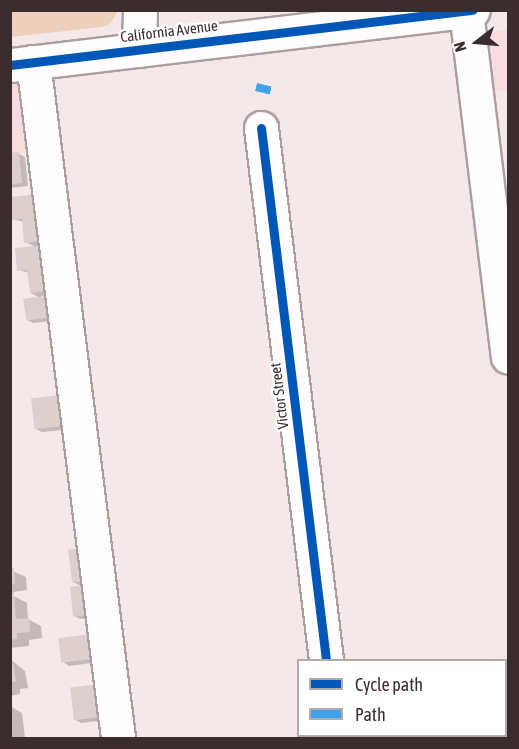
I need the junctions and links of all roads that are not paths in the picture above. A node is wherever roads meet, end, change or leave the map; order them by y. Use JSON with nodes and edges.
{"nodes":[{"id":1,"x":140,"y":10,"type":"edge"},
{"id":2,"x":470,"y":11,"type":"edge"},
{"id":3,"x":139,"y":50,"type":"junction"},
{"id":4,"x":22,"y":64,"type":"edge"},
{"id":5,"x":261,"y":128,"type":"dead end"},
{"id":6,"x":508,"y":356,"type":"edge"},
{"id":7,"x":327,"y":659,"type":"edge"},
{"id":8,"x":118,"y":738,"type":"edge"}],
"edges":[{"from":1,"to":3,"type":"street"},
{"from":2,"to":3,"type":"street","name":"California Avenue"},
{"from":2,"to":6,"type":"street"},
{"from":3,"to":4,"type":"street","name":"California Avenue"},
{"from":4,"to":8,"type":"street"},
{"from":5,"to":7,"type":"street","name":"Victor Street"}]}
